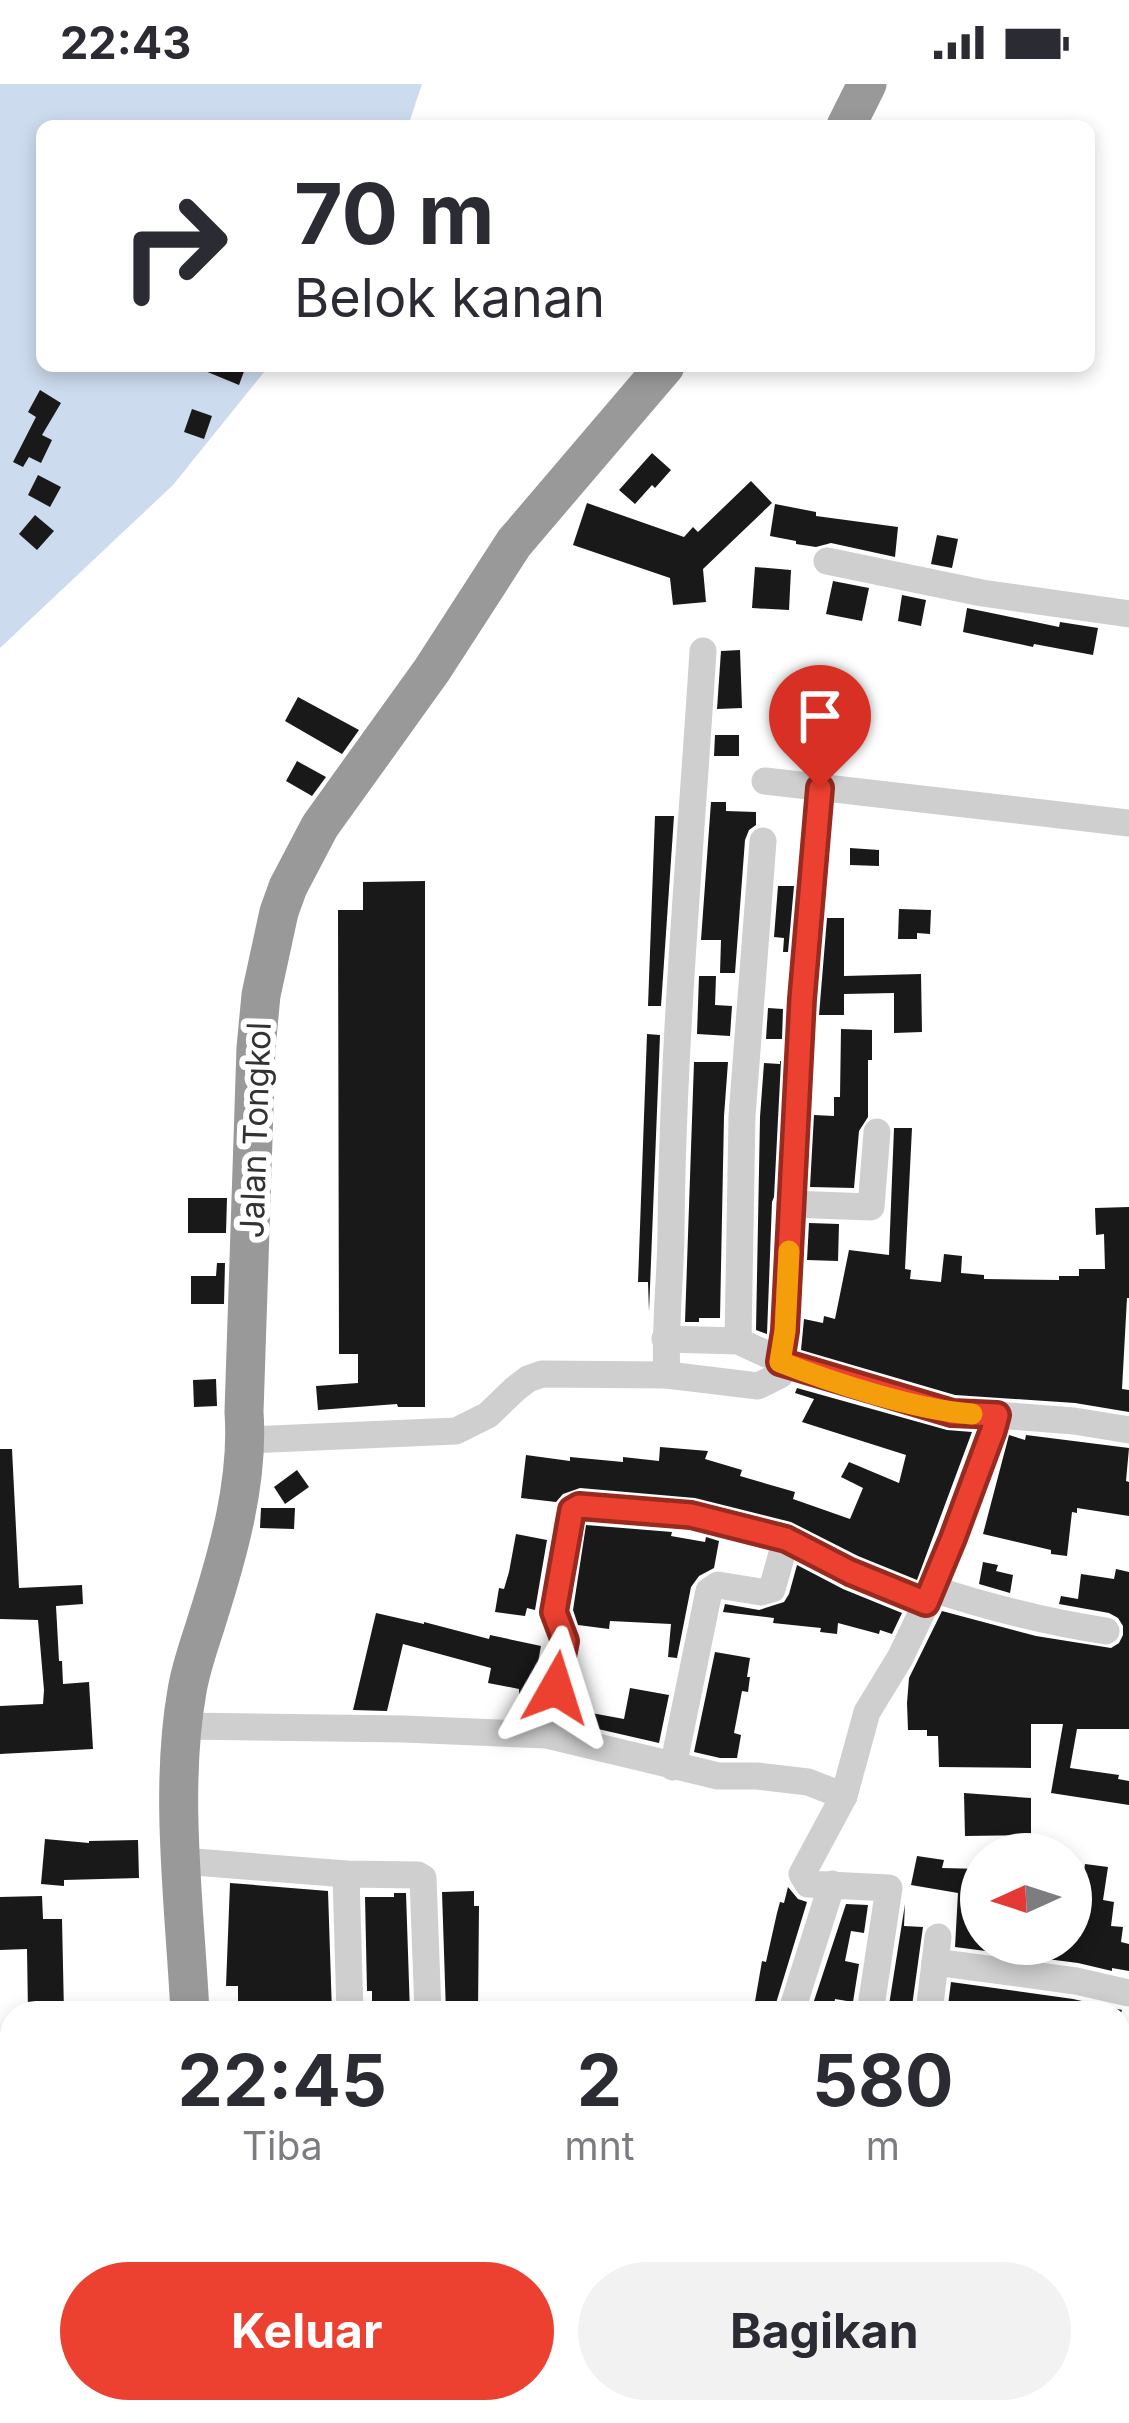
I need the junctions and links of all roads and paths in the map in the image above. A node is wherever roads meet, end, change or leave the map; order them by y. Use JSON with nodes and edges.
{"nodes":[{"id":1,"x":867,"y":84,"type":"edge"},
{"id":2,"x":849,"y":120,"type":"edge"},
{"id":3,"x":660,"y":372,"type":"edge"},
{"id":4,"x":827,"y":561,"type":"dead end"},
{"id":5,"x":1129,"y":614,"type":"edge"},
{"id":6,"x":703,"y":651,"type":"dead end"},
{"id":7,"x":765,"y":781,"type":"dead end"},
{"id":8,"x":820,"y":788,"type":"junction"},
{"id":9,"x":1129,"y":823,"type":"edge"},
{"id":10,"x":763,"y":841,"type":"dead end"},
{"id":11,"x":752,"y":993,"type":"junction"},
{"id":12,"x":802,"y":999,"type":"junction"},
{"id":13,"x":877,"y":1132,"type":"dead end"},
{"id":14,"x":790,"y":1204,"type":"junction"},
{"id":15,"x":664,"y":1340,"type":"junction"},
{"id":16,"x":738,"y":1341,"type":"junction"},
{"id":17,"x":775,"y":1374,"type":"junction"},
{"id":18,"x":667,"y":1375,"type":"junction"},
{"id":19,"x":997,"y":1415,"type":"junction"},
{"id":20,"x":246,"y":1428,"type":"junction"},
{"id":21,"x":1129,"y":1430,"type":"edge"},
{"id":22,"x":786,"y":1539,"type":"junction"},
{"id":23,"x":930,"y":1596,"type":"junction"},
{"id":24,"x":1106,"y":1631,"type":"dead end"},
{"id":25,"x":182,"y":1726,"type":"junction"},
{"id":26,"x":547,"y":1735,"type":"junction"},
{"id":27,"x":673,"y":1767,"type":"junction"},
{"id":28,"x":844,"y":1796,"type":"junction"},
{"id":29,"x":182,"y":1861,"type":"junction"},
{"id":30,"x":346,"y":1874,"type":"junction"},
{"id":31,"x":832,"y":1884,"type":"junction"},
{"id":32,"x":960,"y":1952,"type":"edge"},
{"id":33,"x":1024,"y":1965,"type":"edge"},
{"id":34,"x":1129,"y":1993,"type":"edge"},
{"id":35,"x":189,"y":2001,"type":"edge"},
{"id":36,"x":350,"y":2001,"type":"edge"},
{"id":37,"x":428,"y":2001,"type":"edge"},
{"id":38,"x":795,"y":2001,"type":"edge"},
{"id":39,"x":872,"y":2001,"type":"edge"},
{"id":40,"x":930,"y":2001,"type":"edge"}],
"edges":[{"from":1,"to":2,"type":"highway"},
{"from":3,"to":20,"type":"highway","name":"Jalan Tongkol"},
{"from":4,"to":5,"type":"street"},
{"from":6,"to":15,"type":"street"},
{"from":7,"to":8,"type":"street"},
{"from":8,"to":9,"type":"street"},
{"from":8,"to":12,"type":"street"},
{"from":10,"to":11,"type":"street"},
{"from":11,"to":12,"type":"street"},
{"from":11,"to":16,"type":"street"},
{"from":12,"to":14,"type":"street"},
{"from":13,"to":14,"type":"street"},
{"from":14,"to":17,"type":"street"},
{"from":15,"to":16,"type":"street"},
{"from":15,"to":18,"type":"street"},
{"from":16,"to":17,"type":"street"},
{"from":17,"to":18,"type":"street"},
{"from":17,"to":19,"type":"street"},
{"from":18,"to":20,"type":"street"},
{"from":19,"to":21,"type":"street"},
{"from":19,"to":23,"type":"street"},
{"from":20,"to":25,"type":"highway","name":"Jalan Tongkol"},
{"from":22,"to":23,"type":"street"},
{"from":22,"to":26,"type":"street"},
{"from":22,"to":27,"type":"street"},
{"from":23,"to":24,"type":"street"},
{"from":23,"to":28,"type":"street"},
{"from":25,"to":26,"type":"street"},
{"from":25,"to":29,"type":"highway","name":"Jalan Tongkol"},
{"from":26,"to":27,"type":"street"},
{"from":27,"to":28,"type":"street"},
{"from":28,"to":31,"type":"street"},
{"from":29,"to":30,"type":"street"},
{"from":29,"to":35,"type":"highway","name":"Jalan Tongkol"},
{"from":30,"to":36,"type":"street"},
{"from":30,"to":37,"type":"street"},
{"from":31,"to":38,"type":"street"},
{"from":31,"to":39,"type":"street"},
{"from":32,"to":40,"type":"street"},
{"from":33,"to":34,"type":"street"}]}
